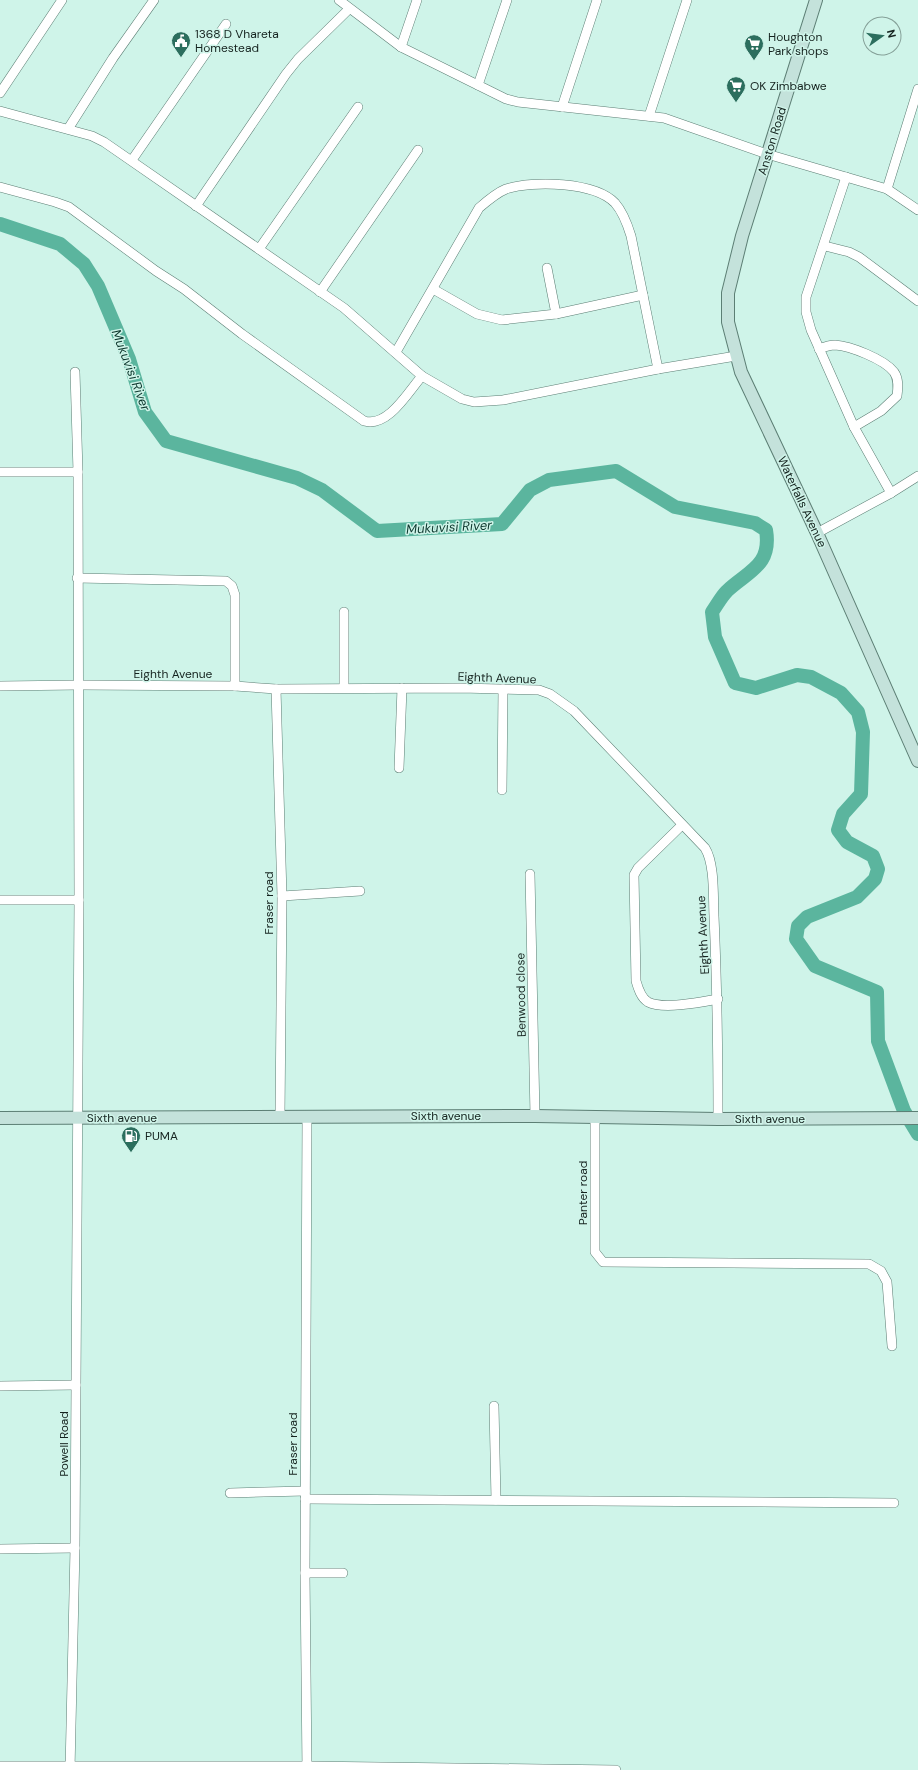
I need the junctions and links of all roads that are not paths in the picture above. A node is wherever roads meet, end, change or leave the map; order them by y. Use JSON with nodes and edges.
{"nodes":[{"id":1,"x":62,"y":0,"type":"edge"},
{"id":2,"x":154,"y":0,"type":"edge"},
{"id":3,"x":339,"y":0,"type":"edge"},
{"id":4,"x":417,"y":0,"type":"edge"},
{"id":5,"x":507,"y":0,"type":"edge"},
{"id":6,"x":597,"y":0,"type":"edge"},
{"id":7,"x":687,"y":0,"type":"edge"},
{"id":8,"x":816,"y":0,"type":"edge"},
{"id":9,"x":348,"y":9,"type":"junction"},
{"id":10,"x":226,"y":24,"type":"dead end"},
{"id":11,"x":401,"y":47,"type":"junction"},
{"id":12,"x":478,"y":85,"type":"junction"},
{"id":13,"x":918,"y":88,"type":"edge"},
{"id":14,"x":0,"y":93,"type":"edge"},
{"id":15,"x":358,"y":107,"type":"dead end"},
{"id":16,"x":562,"y":107,"type":"junction"},
{"id":17,"x":0,"y":111,"type":"edge"},
{"id":18,"x":649,"y":116,"type":"junction"},
{"id":19,"x":68,"y":129,"type":"junction"},
{"id":20,"x":418,"y":150,"type":"dead end"},
{"id":21,"x":767,"y":154,"type":"junction"},
{"id":22,"x":132,"y":160,"type":"junction"},
{"id":23,"x":846,"y":177,"type":"junction"},
{"id":24,"x":0,"y":187,"type":"edge"},
{"id":25,"x":887,"y":189,"type":"junction"},
{"id":26,"x":196,"y":206,"type":"junction"},
{"id":27,"x":918,"y":210,"type":"edge"},
{"id":28,"x":742,"y":236,"type":"joint"},
{"id":29,"x":824,"y":246,"type":"junction"},
{"id":30,"x":259,"y":249,"type":"junction"},
{"id":31,"x":546,"y":268,"type":"dead end"},
{"id":32,"x":433,"y":289,"type":"junction"},
{"id":33,"x":320,"y":292,"type":"junction"},
{"id":34,"x":643,"y":295,"type":"junction"},
{"id":35,"x":918,"y":301,"type":"edge"},
{"id":36,"x":556,"y":314,"type":"junction"},
{"id":37,"x":819,"y":349,"type":"junction"},
{"id":38,"x":396,"y":352,"type":"junction"},
{"id":39,"x":736,"y":356,"type":"junction"},
{"id":40,"x":658,"y":369,"type":"junction"},
{"id":41,"x":75,"y":372,"type":"dead end"},
{"id":42,"x":422,"y":376,"type":"junction"},
{"id":43,"x":854,"y":427,"type":"junction"},
{"id":44,"x":0,"y":472,"type":"edge"},
{"id":45,"x":78,"y":472,"type":"junction"},
{"id":46,"x":918,"y":476,"type":"edge"},
{"id":47,"x":891,"y":493,"type":"junction"},
{"id":48,"x":817,"y":532,"type":"junction"},
{"id":49,"x":77,"y":578,"type":"junction"},
{"id":50,"x":344,"y":612,"type":"dead end"},
{"id":51,"x":79,"y":685,"type":"junction"},
{"id":52,"x":0,"y":686,"type":"edge"},
{"id":53,"x":235,"y":686,"type":"junction"},
{"id":54,"x":344,"y":688,"type":"junction"},
{"id":55,"x":402,"y":688,"type":"junction"},
{"id":56,"x":276,"y":689,"type":"junction"},
{"id":57,"x":503,"y":689,"type":"junction"},
{"id":58,"x":918,"y":761,"type":"edge"},
{"id":59,"x":399,"y":768,"type":"dead end"},
{"id":60,"x":502,"y":790,"type":"dead end"},
{"id":61,"x":682,"y":825,"type":"junction"},
{"id":62,"x":530,"y":874,"type":"dead end"},
{"id":63,"x":360,"y":891,"type":"dead end"},
{"id":64,"x":282,"y":896,"type":"junction"},
{"id":65,"x":0,"y":900,"type":"edge"},
{"id":66,"x":80,"y":900,"type":"junction"},
{"id":67,"x":718,"y":999,"type":"junction"},
{"id":68,"x":536,"y":1116,"type":"junction"},
{"id":69,"x":307,"y":1117,"type":"junction"},
{"id":70,"x":595,"y":1117,"type":"junction"},
{"id":71,"x":0,"y":1118,"type":"edge"},
{"id":72,"x":77,"y":1118,"type":"junction"},
{"id":73,"x":280,"y":1118,"type":"junction"},
{"id":74,"x":918,"y":1118,"type":"edge"},
{"id":75,"x":718,"y":1119,"type":"junction"},
{"id":76,"x":892,"y":1346,"type":"dead end"},
{"id":77,"x":76,"y":1385,"type":"junction"},
{"id":78,"x":0,"y":1386,"type":"edge"},
{"id":79,"x":494,"y":1406,"type":"dead end"},
{"id":80,"x":230,"y":1493,"type":"dead end"},
{"id":81,"x":305,"y":1495,"type":"junction"},
{"id":82,"x":496,"y":1500,"type":"junction"},
{"id":83,"x":894,"y":1503,"type":"dead end"},
{"id":84,"x":75,"y":1548,"type":"junction"},
{"id":85,"x":0,"y":1549,"type":"edge"},
{"id":86,"x":305,"y":1572,"type":"junction"},
{"id":87,"x":343,"y":1573,"type":"dead end"},
{"id":88,"x":0,"y":1766,"type":"edge"},
{"id":89,"x":70,"y":1768,"type":"edge"},
{"id":90,"x":307,"y":1768,"type":"edge"},
{"id":91,"x":616,"y":1770,"type":"edge"}],
"edges":[{"from":1,"to":14,"type":"street"},
{"from":2,"to":19,"type":"street"},
{"from":3,"to":9,"type":"street"},
{"from":4,"to":11,"type":"street"},
{"from":5,"to":12,"type":"street"},
{"from":6,"to":16,"type":"street"},
{"from":7,"to":18,"type":"street"},
{"from":8,"to":21,"type":"street","name":"Anston Road"},
{"from":9,"to":11,"type":"street"},
{"from":9,"to":26,"type":"street"},
{"from":10,"to":22,"type":"street"},
{"from":11,"to":12,"type":"street"},
{"from":12,"to":16,"type":"street"},
{"from":13,"to":25,"type":"street"},
{"from":15,"to":30,"type":"street"},
{"from":16,"to":18,"type":"street"},
{"from":17,"to":19,"type":"street"},
{"from":18,"to":21,"type":"street"},
{"from":19,"to":22,"type":"street"},
{"from":20,"to":33,"type":"street"},
{"from":21,"to":23,"type":"street"},
{"from":21,"to":28,"type":"street","name":"Anston Road"},
{"from":22,"to":26,"type":"street"},
{"from":23,"to":25,"type":"street"},
{"from":23,"to":29,"type":"street"},
{"from":24,"to":42,"type":"street"},
{"from":25,"to":27,"type":"street"},
{"from":26,"to":30,"type":"street"},
{"from":28,"to":39,"type":"street","name":"Waterfalls Avenue"},
{"from":29,"to":35,"type":"street"},
{"from":29,"to":37,"type":"street"},
{"from":30,"to":33,"type":"street"},
{"from":31,"to":36,"type":"street"},
{"from":32,"to":34,"type":"street"},
{"from":32,"to":36,"type":"street"},
{"from":32,"to":38,"type":"street"},
{"from":33,"to":38,"type":"street"},
{"from":34,"to":36,"type":"street"},
{"from":34,"to":40,"type":"street"},
{"from":37,"to":43,"type":"street"},
{"from":37,"to":43,"type":"street"},
{"from":38,"to":42,"type":"street"},
{"from":39,"to":40,"type":"street"},
{"from":39,"to":48,"type":"street","name":"Waterfalls Avenue"},
{"from":40,"to":42,"type":"street"},
{"from":41,"to":45,"type":"street","name":"Powell Road"},
{"from":43,"to":47,"type":"street"},
{"from":44,"to":45,"type":"street"},
{"from":45,"to":49,"type":"street","name":"Powell Road"},
{"from":46,"to":47,"type":"street"},
{"from":47,"to":48,"type":"street"},
{"from":48,"to":58,"type":"street","name":"Waterfalls Avenue"},
{"from":49,"to":51,"type":"street","name":"Powell Road"},
{"from":49,"to":53,"type":"street"},
{"from":50,"to":54,"type":"street"},
{"from":51,"to":52,"type":"street","name":"Eighth Avenue"},
{"from":51,"to":53,"type":"street","name":"Eighth Avenue"},
{"from":51,"to":66,"type":"street","name":"Powell Road"},
{"from":53,"to":56,"type":"street","name":"Eighth Avenue"},
{"from":54,"to":55,"type":"street","name":"Eighth Avenue"},
{"from":54,"to":56,"type":"street","name":"Eighth Avenue"},
{"from":55,"to":57,"type":"street","name":"Eighth Avenue"},
{"from":55,"to":59,"type":"street"},
{"from":56,"to":64,"type":"street","name":"Fraser road"},
{"from":57,"to":60,"type":"street"},
{"from":57,"to":61,"type":"street","name":"Eighth Avenue"},
{"from":61,"to":67,"type":"street","name":"Eighth Avenue"},
{"from":61,"to":67,"type":"street"},
{"from":62,"to":68,"type":"street","name":"Benwood close"},
{"from":63,"to":64,"type":"street"},
{"from":64,"to":73,"type":"street","name":"Fraser road"},
{"from":65,"to":66,"type":"street"},
{"from":66,"to":72,"type":"street","name":"Powell Road"},
{"from":67,"to":75,"type":"street","name":"Eighth Avenue"},
{"from":68,"to":69,"type":"street","name":"Sixth avenue"},
{"from":68,"to":70,"type":"street","name":"Sixth avenue"},
{"from":69,"to":73,"type":"street","name":"Sixth avenue"},
{"from":69,"to":81,"type":"street","name":"Fraser road"},
{"from":70,"to":75,"type":"street","name":"Sixth avenue"},
{"from":70,"to":76,"type":"street","name":"Panter road"},
{"from":71,"to":72,"type":"street","name":"Sixth avenue"},
{"from":72,"to":73,"type":"street","name":"Sixth avenue"},
{"from":72,"to":77,"type":"street","name":"Powell Road"},
{"from":74,"to":75,"type":"street","name":"Sixth avenue"},
{"from":77,"to":78,"type":"street"},
{"from":77,"to":84,"type":"street","name":"Powell Road"},
{"from":79,"to":82,"type":"street"},
{"from":80,"to":81,"type":"street"},
{"from":81,"to":82,"type":"street"},
{"from":81,"to":86,"type":"street","name":"Fraser road"},
{"from":82,"to":83,"type":"street"},
{"from":84,"to":85,"type":"street"},
{"from":84,"to":89,"type":"street","name":"Powell Road"},
{"from":86,"to":87,"type":"street"},
{"from":86,"to":90,"type":"street","name":"Fraser road"},
{"from":88,"to":89,"type":"street"},
{"from":89,"to":90,"type":"street"},
{"from":90,"to":91,"type":"street"}]}
